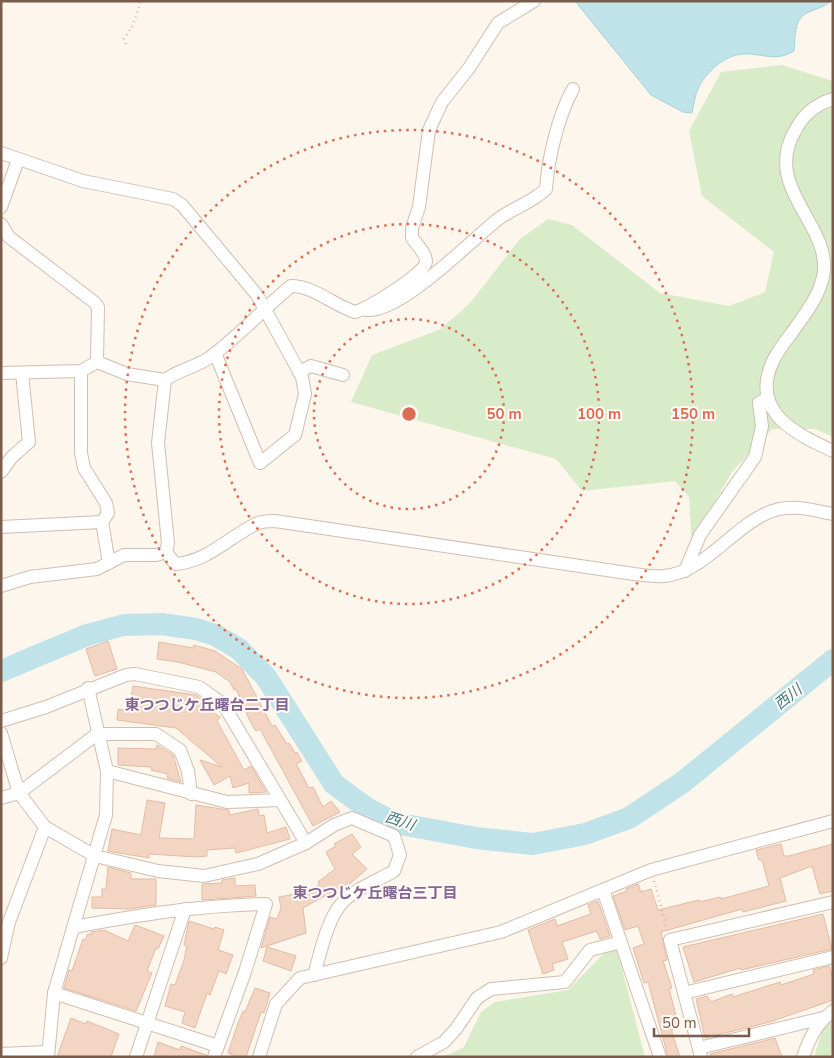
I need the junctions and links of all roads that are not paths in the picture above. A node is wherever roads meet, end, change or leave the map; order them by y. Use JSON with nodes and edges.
{"nodes":[{"id":1,"x":534,"y":1,"type":"edge"},
{"id":2,"x":573,"y":89,"type":"dead end"},
{"id":3,"x":833,"y":99,"type":"edge"},
{"id":4,"x":1,"y":153,"type":"edge"},
{"id":5,"x":18,"y":160,"type":"junction"},
{"id":6,"x":1,"y":206,"type":"edge"},
{"id":7,"x":1,"y":224,"type":"edge"},
{"id":8,"x":265,"y":308,"type":"junction"},
{"id":9,"x":364,"y":309,"type":"junction"},
{"id":10,"x":215,"y":353,"type":"junction"},
{"id":11,"x":97,"y":362,"type":"junction"},
{"id":12,"x":81,"y":370,"type":"junction"},
{"id":13,"x":299,"y":372,"type":"junction"},
{"id":14,"x":1,"y":373,"type":"edge"},
{"id":15,"x":22,"y":373,"type":"junction"},
{"id":16,"x":343,"y":375,"type":"dead end"},
{"id":17,"x":165,"y":380,"type":"junction"},
{"id":18,"x":768,"y":398,"type":"junction"},
{"id":19,"x":833,"y":452,"type":"edge"},
{"id":20,"x":1,"y":472,"type":"edge"},
{"id":21,"x":833,"y":514,"type":"edge"},
{"id":22,"x":102,"y":522,"type":"junction"},
{"id":23,"x":1,"y":527,"type":"edge"},
{"id":24,"x":166,"y":552,"type":"junction"},
{"id":25,"x":109,"y":563,"type":"junction"},
{"id":26,"x":685,"y":571,"type":"junction"},
{"id":27,"x":1,"y":586,"type":"edge"},
{"id":28,"x":88,"y":688,"type":"junction"},
{"id":29,"x":1,"y":720,"type":"edge"},
{"id":30,"x":1,"y":734,"type":"edge"},
{"id":31,"x":97,"y":734,"type":"junction"},
{"id":32,"x":106,"y":771,"type":"junction"},
{"id":33,"x":19,"y":793,"type":"junction"},
{"id":34,"x":190,"y":794,"type":"junction"},
{"id":35,"x":1,"y":798,"type":"edge"},
{"id":36,"x":280,"y":800,"type":"junction"},
{"id":37,"x":833,"y":821,"type":"edge"},
{"id":38,"x":45,"y":827,"type":"junction"},
{"id":39,"x":306,"y":843,"type":"junction"},
{"id":40,"x":95,"y":856,"type":"junction"},
{"id":41,"x":604,"y":890,"type":"junction"},
{"id":42,"x":833,"y":902,"type":"edge"},
{"id":43,"x":185,"y":909,"type":"junction"},
{"id":44,"x":74,"y":927,"type":"junction"},
{"id":45,"x":621,"y":942,"type":"junction"},
{"id":46,"x":833,"y":957,"type":"edge"},
{"id":47,"x":1,"y":958,"type":"edge"},
{"id":48,"x":314,"y":975,"type":"junction"},
{"id":49,"x":54,"y":993,"type":"junction"},
{"id":50,"x":684,"y":993,"type":"junction"},
{"id":51,"x":828,"y":1015,"type":"edge"},
{"id":52,"x":148,"y":1023,"type":"junction"},
{"id":53,"x":216,"y":1051,"type":"edge"},
{"id":54,"x":700,"y":1053,"type":"edge"},
{"id":55,"x":1,"y":1054,"type":"edge"},
{"id":56,"x":48,"y":1054,"type":"edge"},
{"id":57,"x":136,"y":1057,"type":"edge"},
{"id":58,"x":259,"y":1057,"type":"edge"},
{"id":59,"x":417,"y":1057,"type":"edge"},
{"id":60,"x":660,"y":1057,"type":"edge"},
{"id":61,"x":803,"y":1057,"type":"edge"}],
"edges":[{"from":1,"to":9,"type":"street"},
{"from":2,"to":9,"type":"street"},
{"from":3,"to":18,"type":"street"},
{"from":4,"to":5,"type":"street"},
{"from":5,"to":6,"type":"street"},
{"from":5,"to":8,"type":"street"},
{"from":7,"to":11,"type":"street"},
{"from":8,"to":9,"type":"street"},
{"from":8,"to":10,"type":"street"},
{"from":8,"to":13,"type":"street"},
{"from":10,"to":13,"type":"street"},
{"from":10,"to":17,"type":"street"},
{"from":11,"to":12,"type":"street"},
{"from":11,"to":17,"type":"street"},
{"from":12,"to":15,"type":"street"},
{"from":12,"to":22,"type":"street"},
{"from":13,"to":16,"type":"street"},
{"from":14,"to":15,"type":"street"},
{"from":15,"to":20,"type":"street"},
{"from":17,"to":24,"type":"street"},
{"from":18,"to":19,"type":"street"},
{"from":18,"to":26,"type":"street"},
{"from":21,"to":26,"type":"street"},
{"from":22,"to":23,"type":"street"},
{"from":22,"to":25,"type":"street"},
{"from":24,"to":25,"type":"street"},
{"from":24,"to":26,"type":"street"},
{"from":25,"to":27,"type":"street"},
{"from":28,"to":29,"type":"street"},
{"from":28,"to":31,"type":"street"},
{"from":28,"to":36,"type":"street"},
{"from":30,"to":33,"type":"street"},
{"from":31,"to":32,"type":"street"},
{"from":31,"to":33,"type":"street"},
{"from":31,"to":34,"type":"street"},
{"from":32,"to":34,"type":"street"},
{"from":32,"to":40,"type":"street"},
{"from":33,"to":35,"type":"street"},
{"from":33,"to":38,"type":"street"},
{"from":34,"to":36,"type":"street"},
{"from":36,"to":39,"type":"street"},
{"from":37,"to":41,"type":"street"},
{"from":38,"to":40,"type":"street"},
{"from":38,"to":47,"type":"street"},
{"from":39,"to":40,"type":"street"},
{"from":39,"to":48,"type":"street"},
{"from":40,"to":44,"type":"street"},
{"from":41,"to":45,"type":"street"},
{"from":41,"to":48,"type":"street"},
{"from":42,"to":50,"type":"street"},
{"from":43,"to":44,"type":"street"},
{"from":43,"to":52,"type":"street"},
{"from":43,"to":53,"type":"street"},
{"from":44,"to":49,"type":"street"},
{"from":45,"to":59,"type":"street"},
{"from":45,"to":60,"type":"street"},
{"from":46,"to":50,"type":"street"},
{"from":48,"to":58,"type":"street"},
{"from":49,"to":52,"type":"street"},
{"from":49,"to":56,"type":"street"},
{"from":50,"to":54,"type":"street"},
{"from":51,"to":54,"type":"street"},
{"from":51,"to":61,"type":"street"},
{"from":52,"to":53,"type":"street"},
{"from":52,"to":57,"type":"street"},
{"from":55,"to":56,"type":"street"}]}
